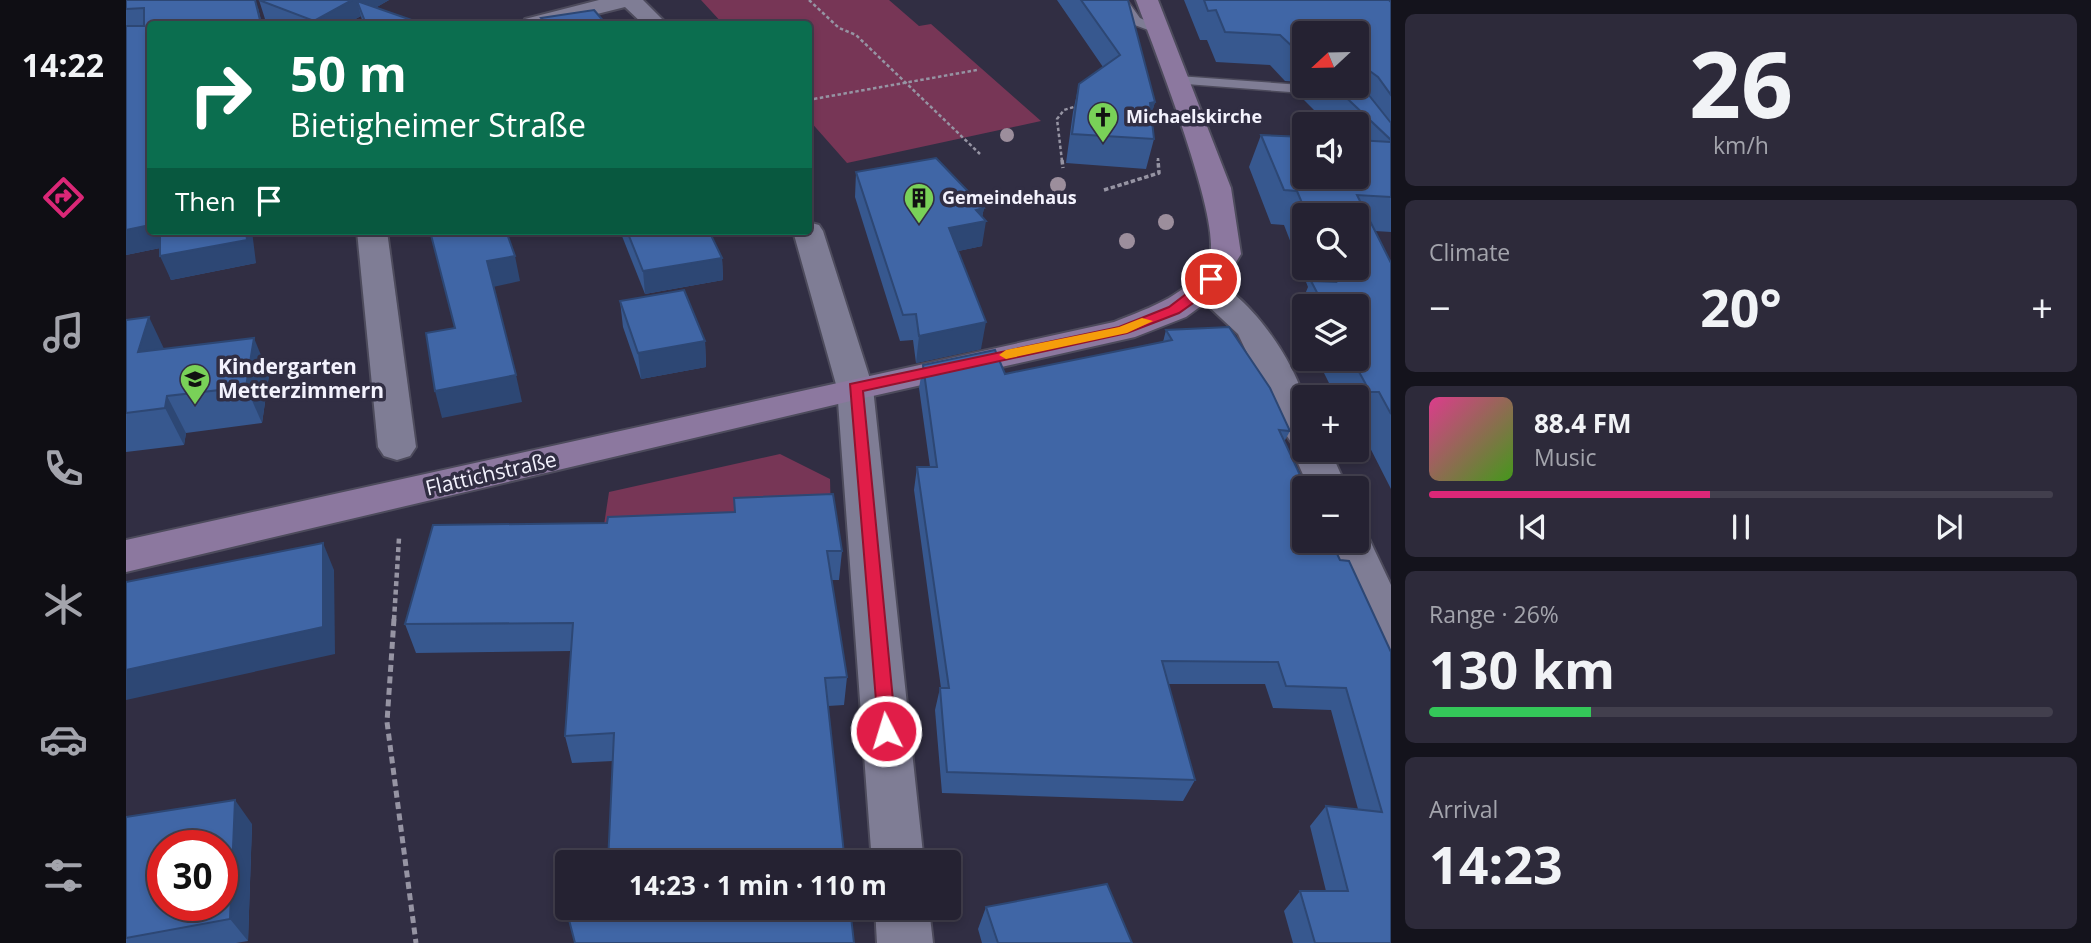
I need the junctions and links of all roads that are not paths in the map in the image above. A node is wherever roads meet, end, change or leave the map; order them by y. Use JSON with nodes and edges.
{"nodes":[{"id":1,"x":625,"y":0,"type":"edge"},
{"id":2,"x":631,"y":0,"type":"edge"},
{"id":3,"x":1121,"y":0,"type":"edge"},
{"id":4,"x":1147,"y":0,"type":"edge"},
{"id":5,"x":544,"y":21,"type":"edge"},
{"id":6,"x":653,"y":21,"type":"edge"},
{"id":7,"x":1160,"y":30,"type":"junction"},
{"id":8,"x":1178,"y":80,"type":"junction"},
{"id":9,"x":1346,"y":100,"type":"edge"},
{"id":10,"x":372,"y":235,"type":"edge"},
{"id":11,"x":809,"y":235,"type":"edge"},
{"id":12,"x":1205,"y":288,"type":"junction"},
{"id":13,"x":855,"y":388,"type":"junction"},
{"id":14,"x":1292,"y":409,"type":"edge"},
{"id":15,"x":397,"y":447,"type":"dead end"},
{"id":16,"x":1356,"y":553,"type":"edge"},
{"id":17,"x":126,"y":556,"type":"edge"},
{"id":18,"x":1391,"y":634,"type":"edge"},
{"id":19,"x":897,"y":850,"type":"edge"},
{"id":20,"x":903,"y":920,"type":"edge"},
{"id":21,"x":905,"y":943,"type":"edge"}],
"edges":[{"from":1,"to":5,"type":"street"},
{"from":2,"to":6,"type":"street"},
{"from":3,"to":7,"type":"lane"},
{"from":4,"to":7,"type":"main road"},
{"from":7,"to":8,"type":"main road"},
{"from":8,"to":9,"type":"lane"},
{"from":8,"to":12,"type":"main road"},
{"from":10,"to":15,"type":"street"},
{"from":11,"to":13,"type":"street"},
{"from":12,"to":13,"type":"main road","name":"Flattichstraße"},
{"from":12,"to":14,"type":"street"},
{"from":13,"to":17,"type":"main road","name":"Flattichstraße"},
{"from":13,"to":19,"type":"street"},
{"from":16,"to":18,"type":"street"},
{"from":20,"to":21,"type":"street"}]}
